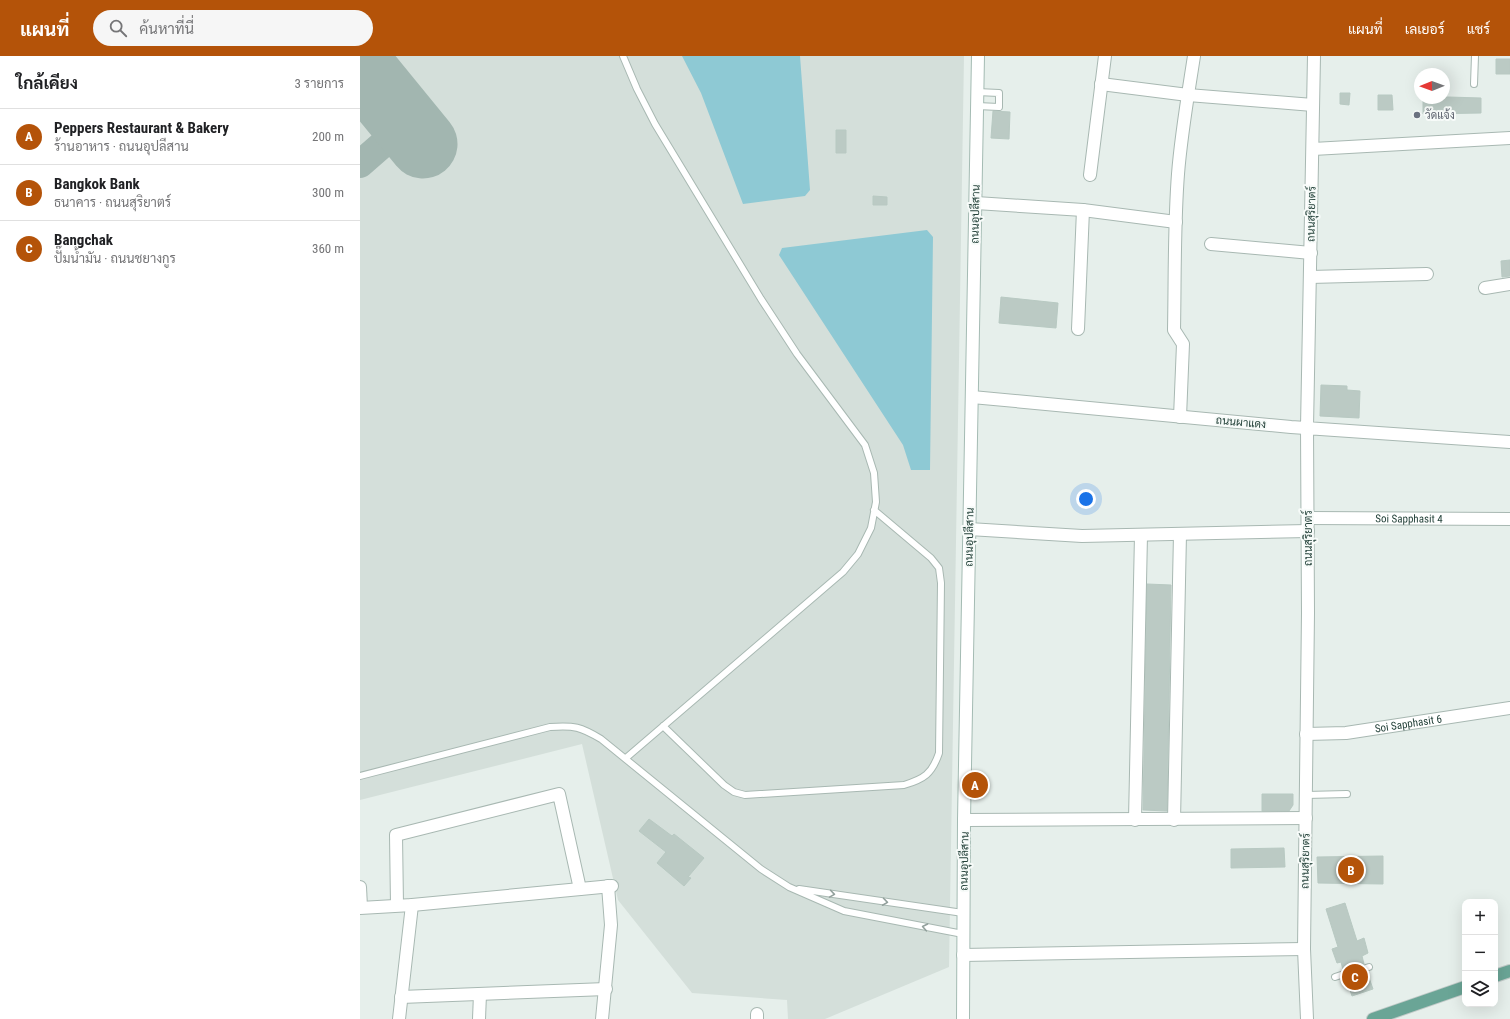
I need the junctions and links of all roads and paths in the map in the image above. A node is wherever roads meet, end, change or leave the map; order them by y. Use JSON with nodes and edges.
{"nodes":[{"id":1,"x":623,"y":56,"type":"edge"},
{"id":2,"x":978,"y":56,"type":"edge"},
{"id":3,"x":1105,"y":56,"type":"edge"},
{"id":4,"x":1194,"y":56,"type":"edge"},
{"id":5,"x":1314,"y":56,"type":"edge"},
{"id":6,"x":1476,"y":56,"type":"edge"},
{"id":7,"x":1101,"y":84,"type":"junction"},
{"id":8,"x":1474,"y":84,"type":"dead end"},
{"id":9,"x":977,"y":92,"type":"junction"},
{"id":10,"x":1188,"y":95,"type":"junction"},
{"id":11,"x":1314,"y":105,"type":"junction"},
{"id":12,"x":977,"y":106,"type":"junction"},
{"id":13,"x":1510,"y":138,"type":"edge"},
{"id":14,"x":1313,"y":150,"type":"junction"},
{"id":15,"x":1090,"y":175,"type":"dead end"},
{"id":16,"x":976,"y":203,"type":"junction"},
{"id":17,"x":1083,"y":210,"type":"junction"},
{"id":18,"x":1176,"y":222,"type":"junction"},
{"id":19,"x":1211,"y":244,"type":"dead end"},
{"id":20,"x":1311,"y":253,"type":"junction"},
{"id":21,"x":1427,"y":274,"type":"dead end"},
{"id":22,"x":1310,"y":277,"type":"junction"},
{"id":23,"x":1510,"y":284,"type":"edge"},
{"id":24,"x":1485,"y":288,"type":"dead end"},
{"id":25,"x":1078,"y":329,"type":"dead end"},
{"id":26,"x":972,"y":397,"type":"junction"},
{"id":27,"x":1180,"y":417,"type":"junction"},
{"id":28,"x":1307,"y":428,"type":"junction"},
{"id":29,"x":1510,"y":442,"type":"edge"},
{"id":30,"x":874,"y":510,"type":"junction"},
{"id":31,"x":1308,"y":518,"type":"junction"},
{"id":32,"x":1510,"y":519,"type":"edge"},
{"id":33,"x":969,"y":529,"type":"junction"},
{"id":34,"x":1308,"y":531,"type":"junction"},
{"id":35,"x":1180,"y":534,"type":"junction"},
{"id":36,"x":1141,"y":535,"type":"junction"},
{"id":37,"x":1510,"y":708,"type":"edge"},
{"id":38,"x":663,"y":726,"type":"junction"},
{"id":39,"x":1306,"y":734,"type":"junction"},
{"id":40,"x":626,"y":758,"type":"junction"},
{"id":41,"x":360,"y":776,"type":"edge"},
{"id":42,"x":1347,"y":794,"type":"dead end"},
{"id":43,"x":1306,"y":795,"type":"junction"},
{"id":44,"x":1306,"y":818,"type":"junction"},
{"id":45,"x":964,"y":820,"type":"junction"},
{"id":46,"x":1135,"y":820,"type":"junction"},
{"id":47,"x":1174,"y":820,"type":"junction"},
{"id":48,"x":360,"y":887,"type":"edge"},
{"id":49,"x":789,"y":887,"type":"junction"},
{"id":50,"x":580,"y":889,"type":"junction"},
{"id":51,"x":397,"y":905,"type":"junction"},
{"id":52,"x":412,"y":905,"type":"junction"},
{"id":53,"x":360,"y":907,"type":"edge"},
{"id":54,"x":963,"y":913,"type":"junction"},
{"id":55,"x":963,"y":934,"type":"junction"},
{"id":56,"x":1304,"y":949,"type":"junction"},
{"id":57,"x":963,"y":955,"type":"junction"},
{"id":58,"x":1510,"y":971,"type":"edge"},
{"id":59,"x":1344,"y":974,"type":"dead end"},
{"id":60,"x":1498,"y":975,"type":"edge"},
{"id":61,"x":1335,"y":977,"type":"dead end"},
{"id":62,"x":1462,"y":988,"type":"edge"},
{"id":63,"x":606,"y":989,"type":"junction"},
{"id":64,"x":480,"y":994,"type":"junction"},
{"id":65,"x":401,"y":997,"type":"junction"},
{"id":66,"x":399,"y":1019,"type":"edge"},
{"id":67,"x":479,"y":1019,"type":"edge"},
{"id":68,"x":602,"y":1019,"type":"edge"},
{"id":69,"x":963,"y":1019,"type":"edge"},
{"id":70,"x":1306,"y":1019,"type":"edge"},
{"id":71,"x":1373,"y":1019,"type":"edge"}],
"edges":[{"from":1,"to":30,"type":"lane"},
{"from":2,"to":9,"type":"street","name":"ถนนอุปลีสาน"},
{"from":3,"to":7,"type":"street"},
{"from":4,"to":10,"type":"street"},
{"from":5,"to":11,"type":"street","name":"ถนนสุริยาตร์"},
{"from":6,"to":8,"type":"lane"},
{"from":7,"to":10,"type":"street"},
{"from":7,"to":15,"type":"street"},
{"from":9,"to":12,"type":"street","name":"ถนนอุปลีสาน"},
{"from":9,"to":12,"type":"lane"},
{"from":10,"to":11,"type":"street"},
{"from":10,"to":18,"type":"street"},
{"from":11,"to":14,"type":"street","name":"ถนนสุริยาตร์"},
{"from":12,"to":16,"type":"street","name":"ถนนอุปลีสาน"},
{"from":13,"to":14,"type":"street"},
{"from":14,"to":20,"type":"street","name":"ถนนสุริยาตร์"},
{"from":16,"to":17,"type":"street"},
{"from":16,"to":26,"type":"street","name":"ถนนอุปลีสาน"},
{"from":17,"to":18,"type":"street"},
{"from":17,"to":25,"type":"street"},
{"from":18,"to":27,"type":"street"},
{"from":19,"to":20,"type":"street"},
{"from":20,"to":22,"type":"street","name":"ถนนสุริยาตร์"},
{"from":21,"to":22,"type":"street"},
{"from":22,"to":28,"type":"street","name":"ถนนสุริยาตร์"},
{"from":23,"to":24,"type":"street"},
{"from":26,"to":27,"type":"street","name":"ถนนผาแดง"},
{"from":26,"to":33,"type":"street","name":"ถนนอุปลีสาน"},
{"from":27,"to":28,"type":"street","name":"ถนนผาแดง"},
{"from":28,"to":29,"type":"street","name":"ถนนผาแดง"},
{"from":28,"to":31,"type":"street","name":"ถนนสุริยาตร์"},
{"from":30,"to":38,"type":"lane"},
{"from":30,"to":38,"type":"lane"},
{"from":31,"to":32,"type":"street","name":"Soi Sapphasit 4"},
{"from":31,"to":34,"type":"street","name":"ถนนสุริยาตร์"},
{"from":33,"to":36,"type":"street"},
{"from":33,"to":45,"type":"street","name":"ถนนอุปลีสาน"},
{"from":34,"to":35,"type":"street"},
{"from":34,"to":39,"type":"street","name":"ถนนสุริยาตร์"},
{"from":35,"to":36,"type":"street"},
{"from":35,"to":47,"type":"street"},
{"from":36,"to":46,"type":"street"},
{"from":37,"to":39,"type":"street","name":"Soi Sapphasit 6"},
{"from":38,"to":40,"type":"lane"},
{"from":39,"to":43,"type":"street","name":"ถนนสุริยาตร์"},
{"from":40,"to":41,"type":"lane"},
{"from":40,"to":49,"type":"lane"},
{"from":42,"to":43,"type":"lane"},
{"from":43,"to":44,"type":"street","name":"ถนนสุริยาตร์"},
{"from":44,"to":47,"type":"street"},
{"from":44,"to":56,"type":"street","name":"ถนนสุริยาตร์"},
{"from":45,"to":46,"type":"street"},
{"from":45,"to":54,"type":"street","name":"ถนนอุปลีสาน"},
{"from":46,"to":47,"type":"street"},
{"from":48,"to":53,"type":"street"},
{"from":49,"to":54,"type":"lane","one_way":true},
{"from":55,"to":49,"type":"lane","one_way":true},
{"from":50,"to":51,"type":"street"},
{"from":50,"to":52,"type":"street"},
{"from":50,"to":63,"type":"street"},
{"from":51,"to":52,"type":"street"},
{"from":51,"to":53,"type":"street"},
{"from":52,"to":65,"type":"street"},
{"from":54,"to":55,"type":"street","name":"ถนนอุปลีสาน"},
{"from":55,"to":57,"type":"street","name":"ถนนอุปลีสาน"},
{"from":56,"to":57,"type":"street"},
{"from":56,"to":70,"type":"street","name":"ถนนสุริยาตร์"},
{"from":57,"to":69,"type":"street","name":"ถนนอุปลีสาน"},
{"from":58,"to":60,"type":"main road"},
{"from":59,"to":61,"type":"lane"},
{"from":62,"to":71,"type":"main road"},
{"from":63,"to":64,"type":"street"},
{"from":63,"to":68,"type":"street"},
{"from":64,"to":65,"type":"street"},
{"from":64,"to":67,"type":"street"},
{"from":65,"to":66,"type":"street"}]}
